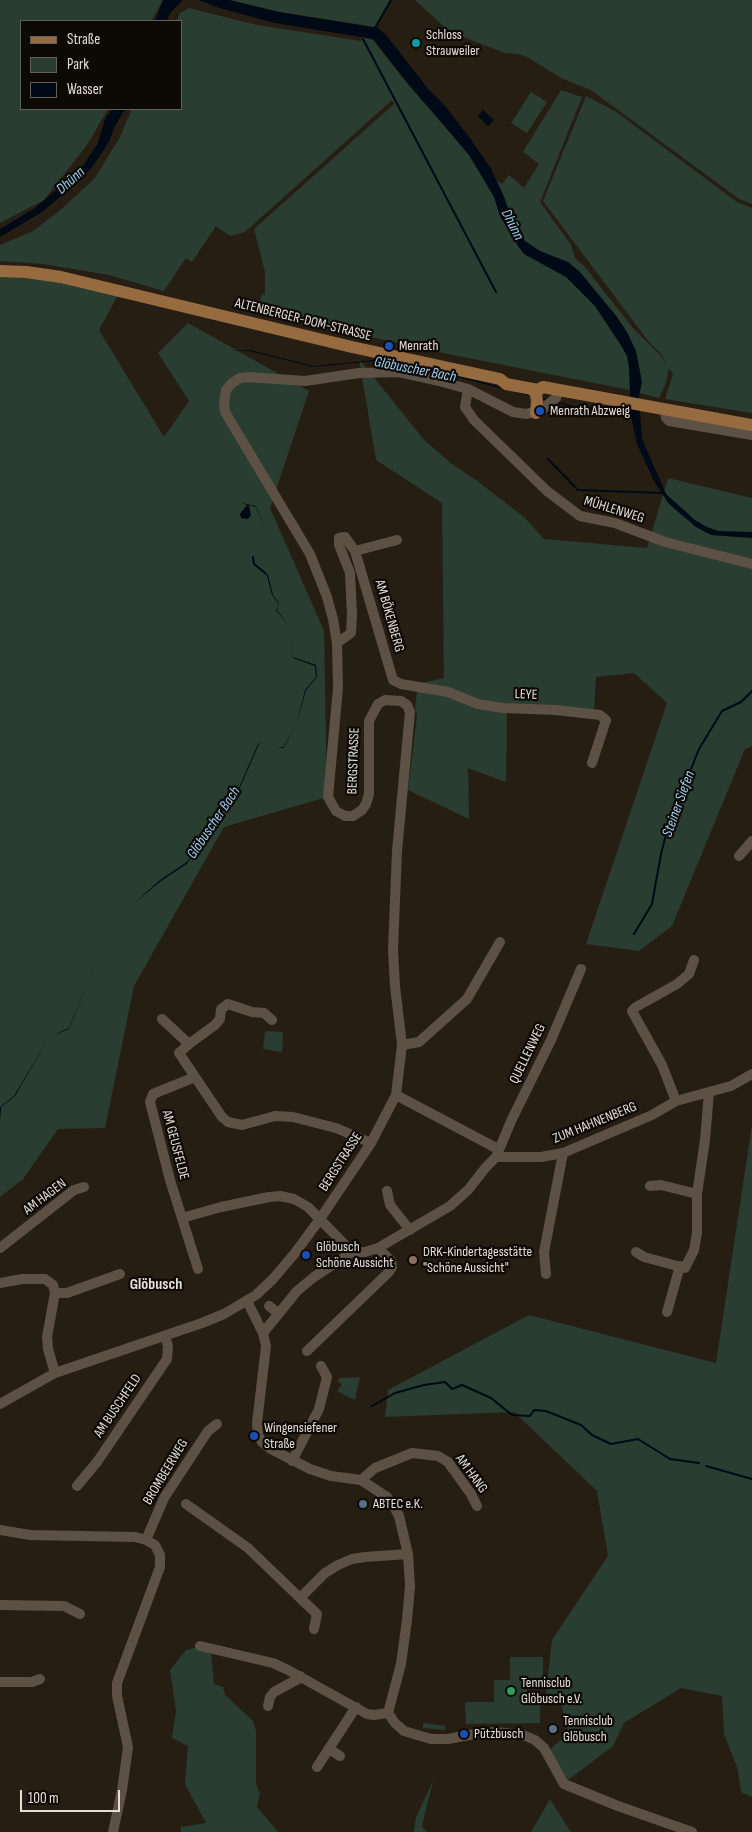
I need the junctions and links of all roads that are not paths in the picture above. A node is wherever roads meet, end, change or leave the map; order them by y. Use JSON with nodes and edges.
{"nodes":[{"id":1,"x":0,"y":271,"type":"edge"},
{"id":2,"x":538,"y":388,"type":"junction"},
{"id":3,"x":468,"y":389,"type":"junction"},
{"id":4,"x":559,"y":390,"type":"junction"},
{"id":5,"x":665,"y":410,"type":"junction"},
{"id":6,"x":536,"y":413,"type":"junction"},
{"id":7,"x":752,"y":425,"type":"edge"},
{"id":8,"x":752,"y":435,"type":"edge"},
{"id":9,"x":398,"y":540,"type":"dead end"},
{"id":10,"x":355,"y":551,"type":"junction"},
{"id":11,"x":752,"y":564,"type":"edge"},
{"id":12,"x":337,"y":643,"type":"junction"},
{"id":13,"x":401,"y":684,"type":"joint"},
{"id":14,"x":592,"y":763,"type":"dead end"},
{"id":15,"x":752,"y":841,"type":"edge"},
{"id":16,"x":739,"y":856,"type":"dead end"},
{"id":17,"x":500,"y":942,"type":"dead end"},
{"id":18,"x":694,"y":960,"type":"dead end"},
{"id":19,"x":581,"y":969,"type":"dead end"},
{"id":20,"x":162,"y":1019,"type":"dead end"},
{"id":21,"x":272,"y":1020,"type":"dead end"},
{"id":22,"x":190,"y":1044,"type":"junction"},
{"id":23,"x":402,"y":1045,"type":"junction"},
{"id":24,"x":752,"y":1074,"type":"edge"},
{"id":25,"x":194,"y":1077,"type":"junction"},
{"id":26,"x":708,"y":1092,"type":"junction"},
{"id":27,"x":396,"y":1094,"type":"junction"},
{"id":28,"x":676,"y":1101,"type":"junction"},
{"id":29,"x":371,"y":1143,"type":"junction"},
{"id":30,"x":497,"y":1153,"type":"junction"},
{"id":31,"x":563,"y":1153,"type":"junction"},
{"id":32,"x":650,"y":1186,"type":"dead end"},
{"id":33,"x":84,"y":1187,"type":"dead end"},
{"id":34,"x":387,"y":1192,"type":"dead end"},
{"id":35,"x":697,"y":1194,"type":"junction"},
{"id":36,"x":182,"y":1218,"type":"junction"},
{"id":37,"x":320,"y":1219,"type":"junction"},
{"id":38,"x":410,"y":1230,"type":"junction"},
{"id":39,"x":0,"y":1248,"type":"edge"},
{"id":40,"x":378,"y":1248,"type":"junction"},
{"id":41,"x":352,"y":1252,"type":"junction"},
{"id":42,"x":636,"y":1252,"type":"dead end"},
{"id":43,"x":680,"y":1266,"type":"junction"},
{"id":44,"x":198,"y":1269,"type":"dead end"},
{"id":45,"x":120,"y":1274,"type":"dead end"},
{"id":46,"x":546,"y":1274,"type":"dead end"},
{"id":47,"x":0,"y":1283,"type":"edge"},
{"id":48,"x":55,"y":1293,"type":"junction"},
{"id":49,"x":247,"y":1301,"type":"junction"},
{"id":50,"x":269,"y":1306,"type":"dead end"},
{"id":51,"x":667,"y":1312,"type":"dead end"},
{"id":52,"x":278,"y":1313,"type":"junction"},
{"id":53,"x":263,"y":1333,"type":"junction"},
{"id":54,"x":165,"y":1336,"type":"junction"},
{"id":55,"x":308,"y":1351,"type":"dead end"},
{"id":56,"x":321,"y":1366,"type":"dead end"},
{"id":57,"x":55,"y":1373,"type":"junction"},
{"id":58,"x":0,"y":1404,"type":"edge"},
{"id":59,"x":217,"y":1424,"type":"dead end"},
{"id":60,"x":292,"y":1461,"type":"junction"},
{"id":61,"x":361,"y":1480,"type":"junction"},
{"id":62,"x":77,"y":1486,"type":"dead end"},
{"id":63,"x":186,"y":1504,"type":"dead end"},
{"id":64,"x":477,"y":1506,"type":"dead end"},
{"id":65,"x":0,"y":1530,"type":"edge"},
{"id":66,"x":146,"y":1540,"type":"junction"},
{"id":67,"x":408,"y":1554,"type":"junction"},
{"id":68,"x":300,"y":1598,"type":"junction"},
{"id":69,"x":0,"y":1605,"type":"edge"},
{"id":70,"x":80,"y":1614,"type":"dead end"},
{"id":71,"x":314,"y":1629,"type":"dead end"},
{"id":72,"x":200,"y":1646,"type":"dead end"},
{"id":73,"x":300,"y":1676,"type":"junction"},
{"id":74,"x":40,"y":1679,"type":"dead end"},
{"id":75,"x":0,"y":1682,"type":"edge"},
{"id":76,"x":268,"y":1706,"type":"dead end"},
{"id":77,"x":356,"y":1708,"type":"junction"},
{"id":78,"x":388,"y":1713,"type":"junction"},
{"id":79,"x":329,"y":1749,"type":"junction"},
{"id":80,"x":340,"y":1756,"type":"dead end"},
{"id":81,"x":317,"y":1767,"type":"dead end"},
{"id":82,"x":113,"y":1832,"type":"edge"},
{"id":83,"x":692,"y":1832,"type":"edge"}],
"edges":[{"from":1,"to":2,"type":"main road","name":"ALTENBERGER-DOM-STRASSE"},
{"from":2,"to":4,"type":"main road","name":"ALTENBERGER-DOM-STRASSE"},
{"from":2,"to":6,"type":"main road"},
{"from":3,"to":6,"type":"street","name":"BERGSTRASSE"},
{"from":3,"to":11,"type":"street","name":"MÜHLENWEG"},
{"from":3,"to":12,"type":"street","name":"BERGSTRASSE"},
{"from":4,"to":5,"type":"main road","name":"ALTENBERGER-DOM-STRASSE"},
{"from":4,"to":6,"type":"street"},
{"from":5,"to":7,"type":"main road","name":"ALTENBERGER-DOM-STRASSE"},
{"from":5,"to":8,"type":"street"},
{"from":9,"to":10,"type":"street"},
{"from":10,"to":12,"type":"street","name":"AM BÖKENBERG"},
{"from":10,"to":13,"type":"street","name":"AM BÖKENBERG"},
{"from":12,"to":23,"type":"street","name":"BERGSTRASSE"},
{"from":13,"to":14,"type":"street","name":"LEYE"},
{"from":15,"to":16,"type":"street"},
{"from":17,"to":23,"type":"street"},
{"from":18,"to":28,"type":"street"},
{"from":19,"to":30,"type":"street","name":"QUELLENWEG"},
{"from":20,"to":22,"type":"street"},
{"from":21,"to":22,"type":"street"},
{"from":22,"to":25,"type":"street"},
{"from":23,"to":27,"type":"street","name":"BERGSTRASSE"},
{"from":24,"to":26,"type":"street","name":"ZUM HAHNENBERG"},
{"from":25,"to":29,"type":"street"},
{"from":25,"to":36,"type":"street","name":"AM GEUSFELDE"},
{"from":26,"to":28,"type":"street","name":"ZUM HAHNENBERG"},
{"from":26,"to":35,"type":"street"},
{"from":27,"to":29,"type":"street","name":"BERGSTRASSE"},
{"from":27,"to":30,"type":"street"},
{"from":28,"to":31,"type":"street","name":"ZUM HAHNENBERG"},
{"from":29,"to":37,"type":"street","name":"BERGSTRASSE"},
{"from":30,"to":31,"type":"street","name":"ZUM HAHNENBERG"},
{"from":30,"to":38,"type":"street"},
{"from":31,"to":46,"type":"street"},
{"from":32,"to":35,"type":"street"},
{"from":33,"to":39,"type":"street","name":"AM HAGEN"},
{"from":34,"to":38,"type":"street"},
{"from":35,"to":43,"type":"street"},
{"from":36,"to":37,"type":"street"},
{"from":36,"to":44,"type":"street","name":"AM GEUSFELDE"},
{"from":37,"to":41,"type":"street"},
{"from":37,"to":49,"type":"street","name":"BERGSTRASSE"},
{"from":38,"to":40,"type":"street"},
{"from":40,"to":41,"type":"street"},
{"from":40,"to":55,"type":"street"},
{"from":41,"to":52,"type":"street"},
{"from":42,"to":43,"type":"street"},
{"from":43,"to":51,"type":"street"},
{"from":45,"to":48,"type":"street"},
{"from":47,"to":48,"type":"street"},
{"from":48,"to":57,"type":"street"},
{"from":49,"to":53,"type":"street"},
{"from":49,"to":54,"type":"street","name":"BERGSTRASSE"},
{"from":50,"to":52,"type":"street"},
{"from":52,"to":53,"type":"street"},
{"from":53,"to":60,"type":"street"},
{"from":54,"to":57,"type":"street","name":"BERGSTRASSE"},
{"from":54,"to":62,"type":"street","name":"AM BUSCHFELD"},
{"from":56,"to":60,"type":"street"},
{"from":57,"to":58,"type":"street","name":"BERGSTRASSE"},
{"from":59,"to":66,"type":"street","name":"BROMBEERWEG"},
{"from":60,"to":61,"type":"street"},
{"from":61,"to":64,"type":"street","name":"AM HANG"},
{"from":61,"to":67,"type":"street"},
{"from":63,"to":68,"type":"street"},
{"from":65,"to":66,"type":"street"},
{"from":66,"to":82,"type":"street"},
{"from":67,"to":68,"type":"street"},
{"from":67,"to":78,"type":"street"},
{"from":68,"to":71,"type":"street"},
{"from":69,"to":70,"type":"street"},
{"from":72,"to":73,"type":"street"},
{"from":73,"to":76,"type":"street"},
{"from":73,"to":77,"type":"street"},
{"from":74,"to":75,"type":"street"},
{"from":77,"to":78,"type":"street"},
{"from":77,"to":79,"type":"street"},
{"from":78,"to":83,"type":"street"},
{"from":79,"to":80,"type":"street"},
{"from":79,"to":81,"type":"street"}]}
